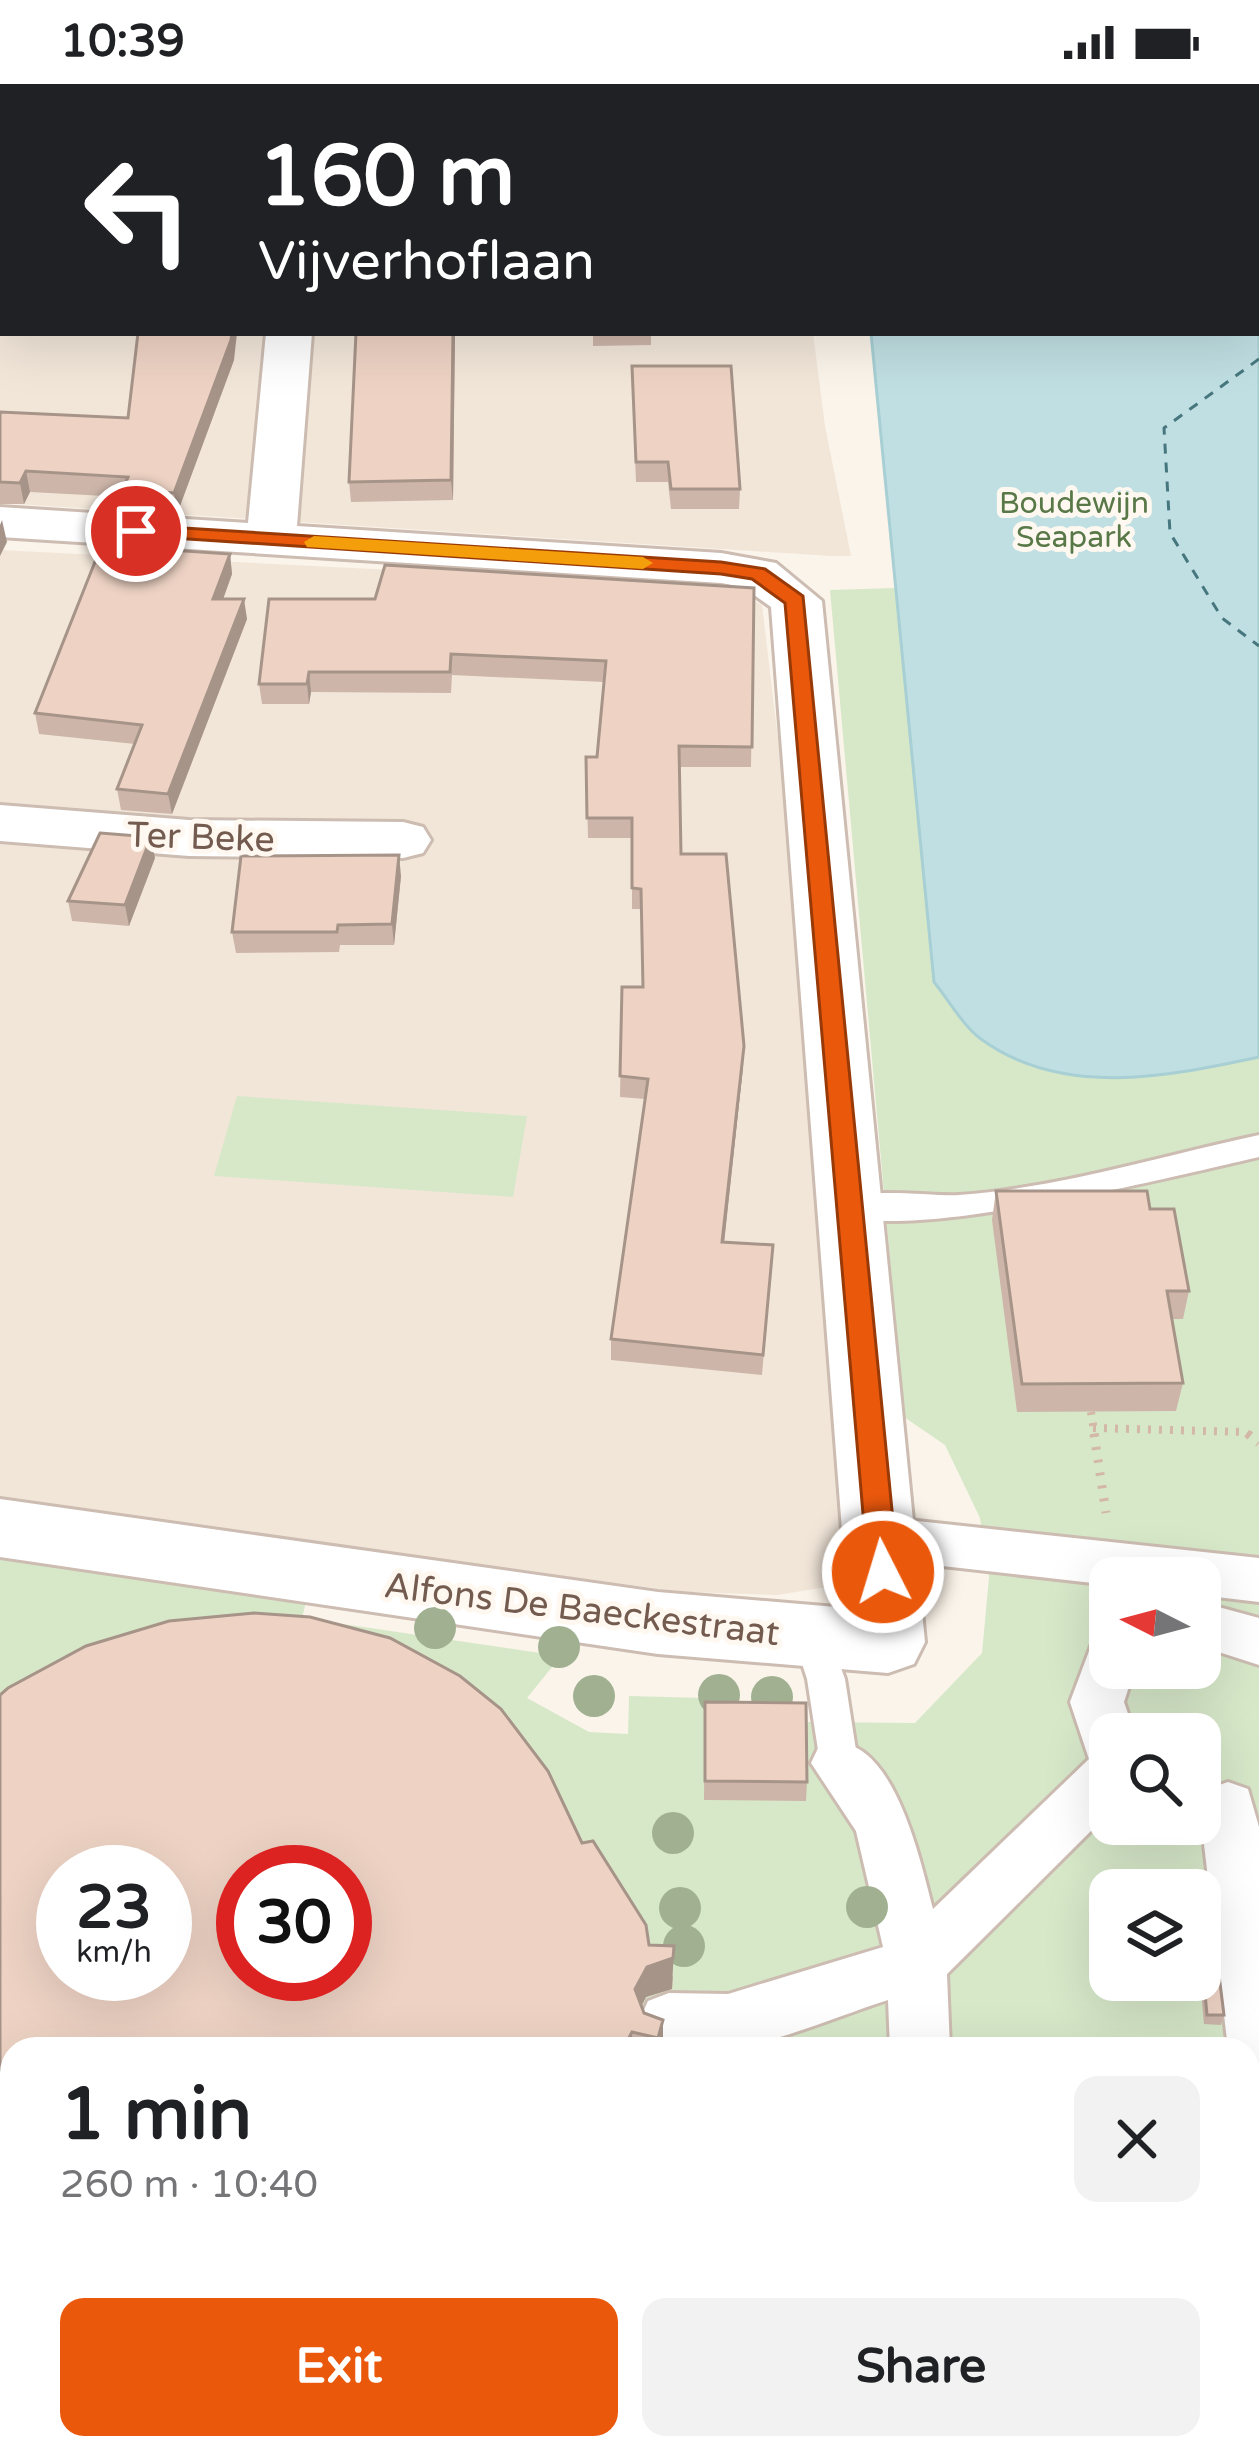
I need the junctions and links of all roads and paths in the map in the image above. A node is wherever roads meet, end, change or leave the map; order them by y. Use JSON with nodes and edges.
{"nodes":[{"id":1,"x":289,"y":336,"type":"edge"},
{"id":2,"x":0,"y":522,"type":"edge"},
{"id":3,"x":272,"y":540,"type":"junction"},
{"id":4,"x":0,"y":823,"type":"edge"},
{"id":5,"x":403,"y":840,"type":"dead end"},
{"id":6,"x":1259,"y":1146,"type":"edge"},
{"id":7,"x":851,"y":1206,"type":"junction"},
{"id":8,"x":1090,"y":1412,"type":"edge"},
{"id":9,"x":1093,"y":1428,"type":"junction"},
{"id":10,"x":1259,"y":1443,"type":"edge"},
{"id":11,"x":0,"y":1528,"type":"edge"},
{"id":12,"x":880,"y":1538,"type":"junction"},
{"id":13,"x":1111,"y":1544,"type":"junction"},
{"id":14,"x":1259,"y":1579,"type":"edge"},
{"id":15,"x":1227,"y":1631,"type":"edge"},
{"id":16,"x":819,"y":1658,"type":"junction"},
{"id":17,"x":839,"y":1763,"type":"joint"},
{"id":18,"x":1089,"y":1795,"type":"edge"},
{"id":19,"x":1229,"y":1804,"type":"edge"},
{"id":20,"x":916,"y":1964,"type":"junction"},
{"id":21,"x":669,"y":2021,"type":"dead end"},
{"id":22,"x":919,"y":2037,"type":"edge"},
{"id":23,"x":1257,"y":2037,"type":"edge"}],
"edges":[{"from":1,"to":3,"type":"street"},
{"from":2,"to":3,"type":"street"},
{"from":3,"to":7,"type":"street","name":"Alfons De Baeckestraat"},
{"from":4,"to":5,"type":"street","name":"Ter Beke"},
{"from":6,"to":7,"type":"lane"},
{"from":7,"to":12,"type":"street","name":"Alfons De Baeckestraat"},
{"from":8,"to":9,"type":"path"},
{"from":9,"to":10,"type":"path"},
{"from":9,"to":13,"type":"path"},
{"from":11,"to":16,"type":"street","name":"Alfons De Baeckestraat"},
{"from":12,"to":13,"type":"street"},
{"from":12,"to":16,"type":"street","name":"Alfons De Baeckestraat"},
{"from":13,"to":14,"type":"street"},
{"from":14,"to":15,"type":"street"},
{"from":16,"to":17,"type":"lane"},
{"from":17,"to":20,"type":"street"},
{"from":18,"to":20,"type":"street"},
{"from":19,"to":23,"type":"street"},
{"from":20,"to":21,"type":"street"},
{"from":20,"to":22,"type":"street"}]}
